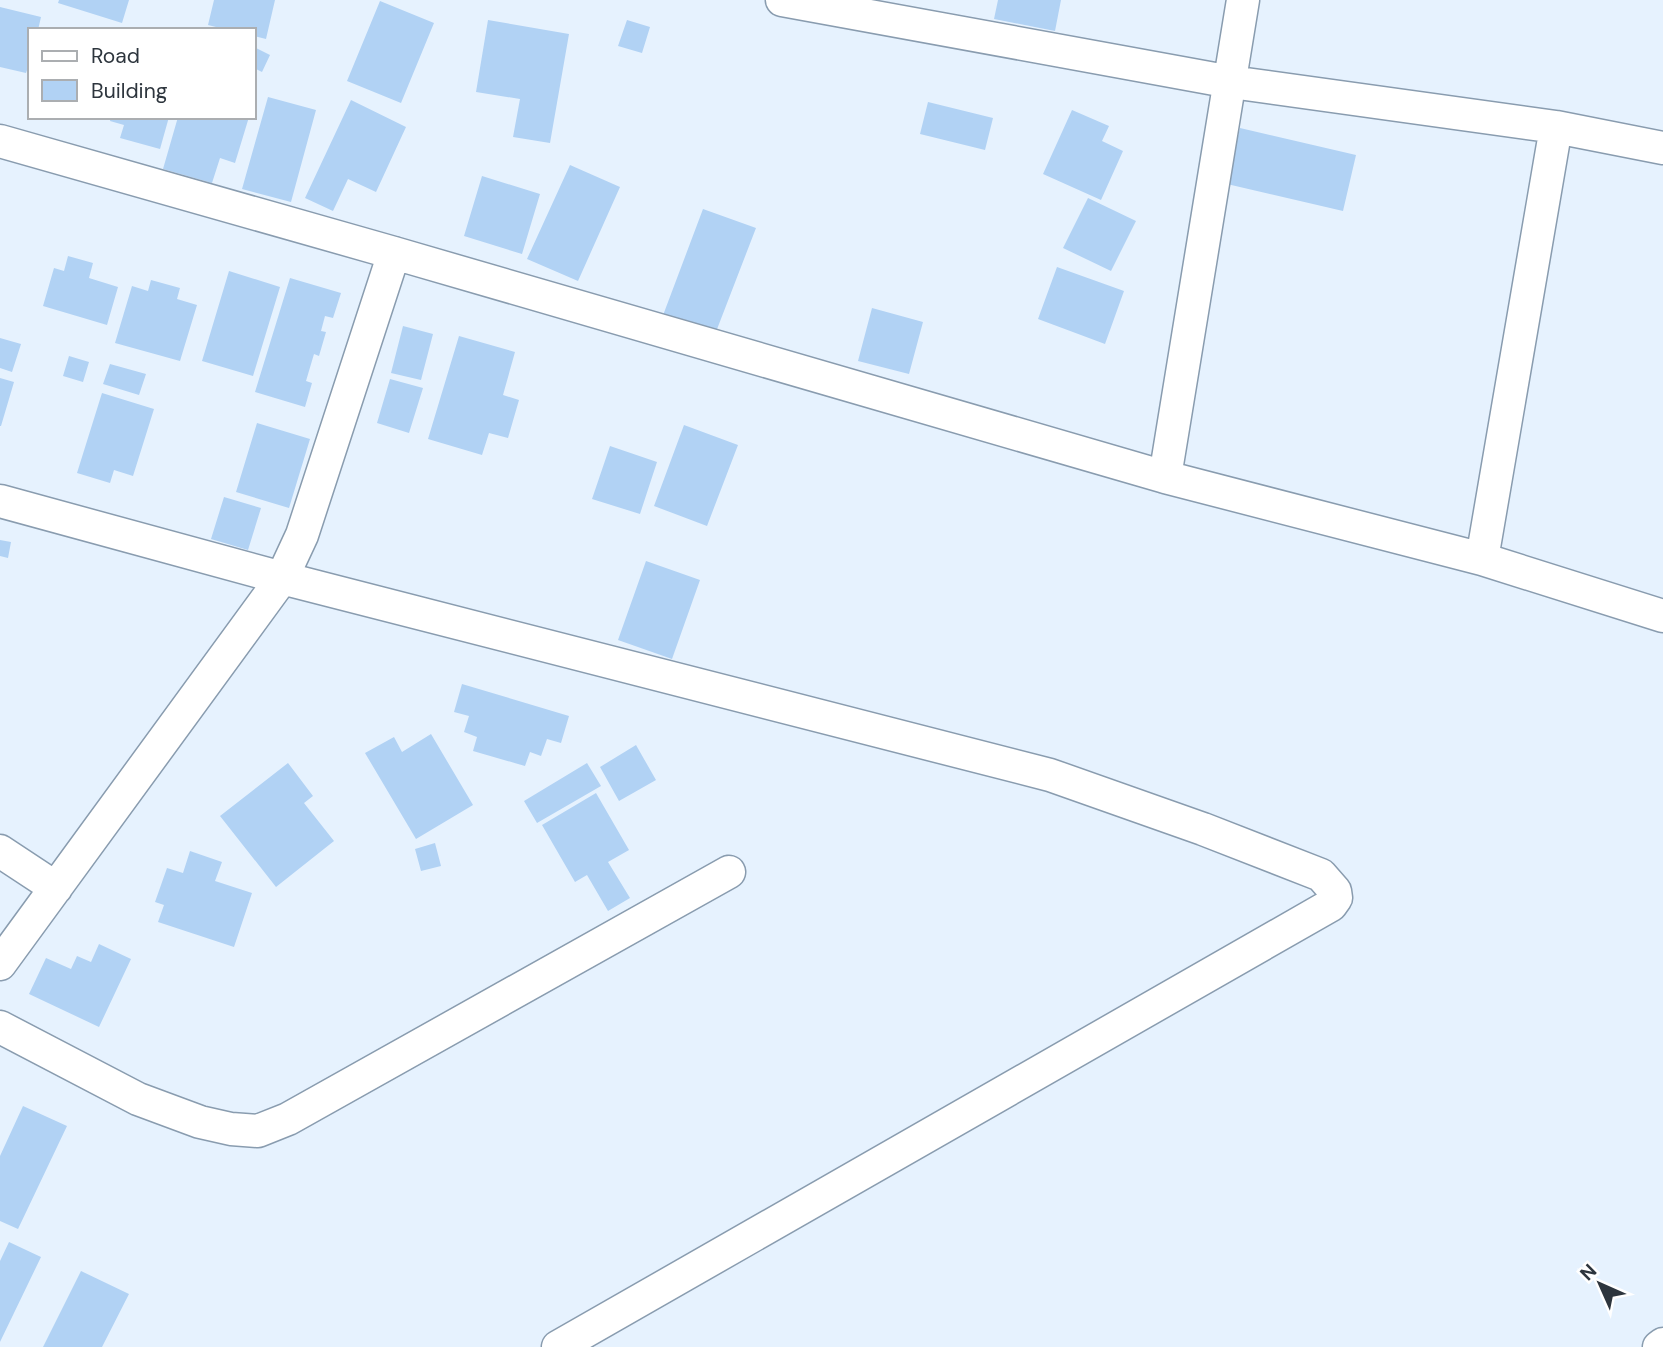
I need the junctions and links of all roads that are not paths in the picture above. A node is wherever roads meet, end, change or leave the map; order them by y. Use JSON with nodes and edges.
{"nodes":[{"id":1,"x":782,"y":0,"type":"edge"},
{"id":2,"x":1243,"y":0,"type":"edge"},
{"id":3,"x":1231,"y":82,"type":"junction"},
{"id":4,"x":1556,"y":127,"type":"junction"},
{"id":5,"x":0,"y":141,"type":"edge"},
{"id":6,"x":1663,"y":148,"type":"edge"},
{"id":7,"x":394,"y":253,"type":"junction"},
{"id":8,"x":1165,"y":477,"type":"junction"},
{"id":9,"x":0,"y":501,"type":"edge"},
{"id":10,"x":1482,"y":559,"type":"junction"},
{"id":11,"x":282,"y":578,"type":"junction"},
{"id":12,"x":1663,"y":615,"type":"edge"},
{"id":13,"x":0,"y":851,"type":"edge"},
{"id":14,"x":729,"y":872,"type":"dead end"},
{"id":15,"x":56,"y":888,"type":"junction"},
{"id":16,"x":0,"y":964,"type":"edge"},
{"id":17,"x":0,"y":1027,"type":"edge"},
{"id":18,"x":558,"y":1347,"type":"edge"}],
"edges":[{"from":1,"to":3,"type":"street"},
{"from":2,"to":3,"type":"street"},
{"from":3,"to":4,"type":"street"},
{"from":3,"to":8,"type":"street"},
{"from":4,"to":6,"type":"street"},
{"from":4,"to":10,"type":"street"},
{"from":5,"to":7,"type":"street"},
{"from":7,"to":8,"type":"street"},
{"from":7,"to":11,"type":"street"},
{"from":8,"to":10,"type":"street"},
{"from":9,"to":11,"type":"street"},
{"from":10,"to":12,"type":"street"},
{"from":11,"to":15,"type":"street"},
{"from":11,"to":18,"type":"street"},
{"from":13,"to":15,"type":"street"},
{"from":14,"to":17,"type":"street"},
{"from":15,"to":16,"type":"street"}]}
